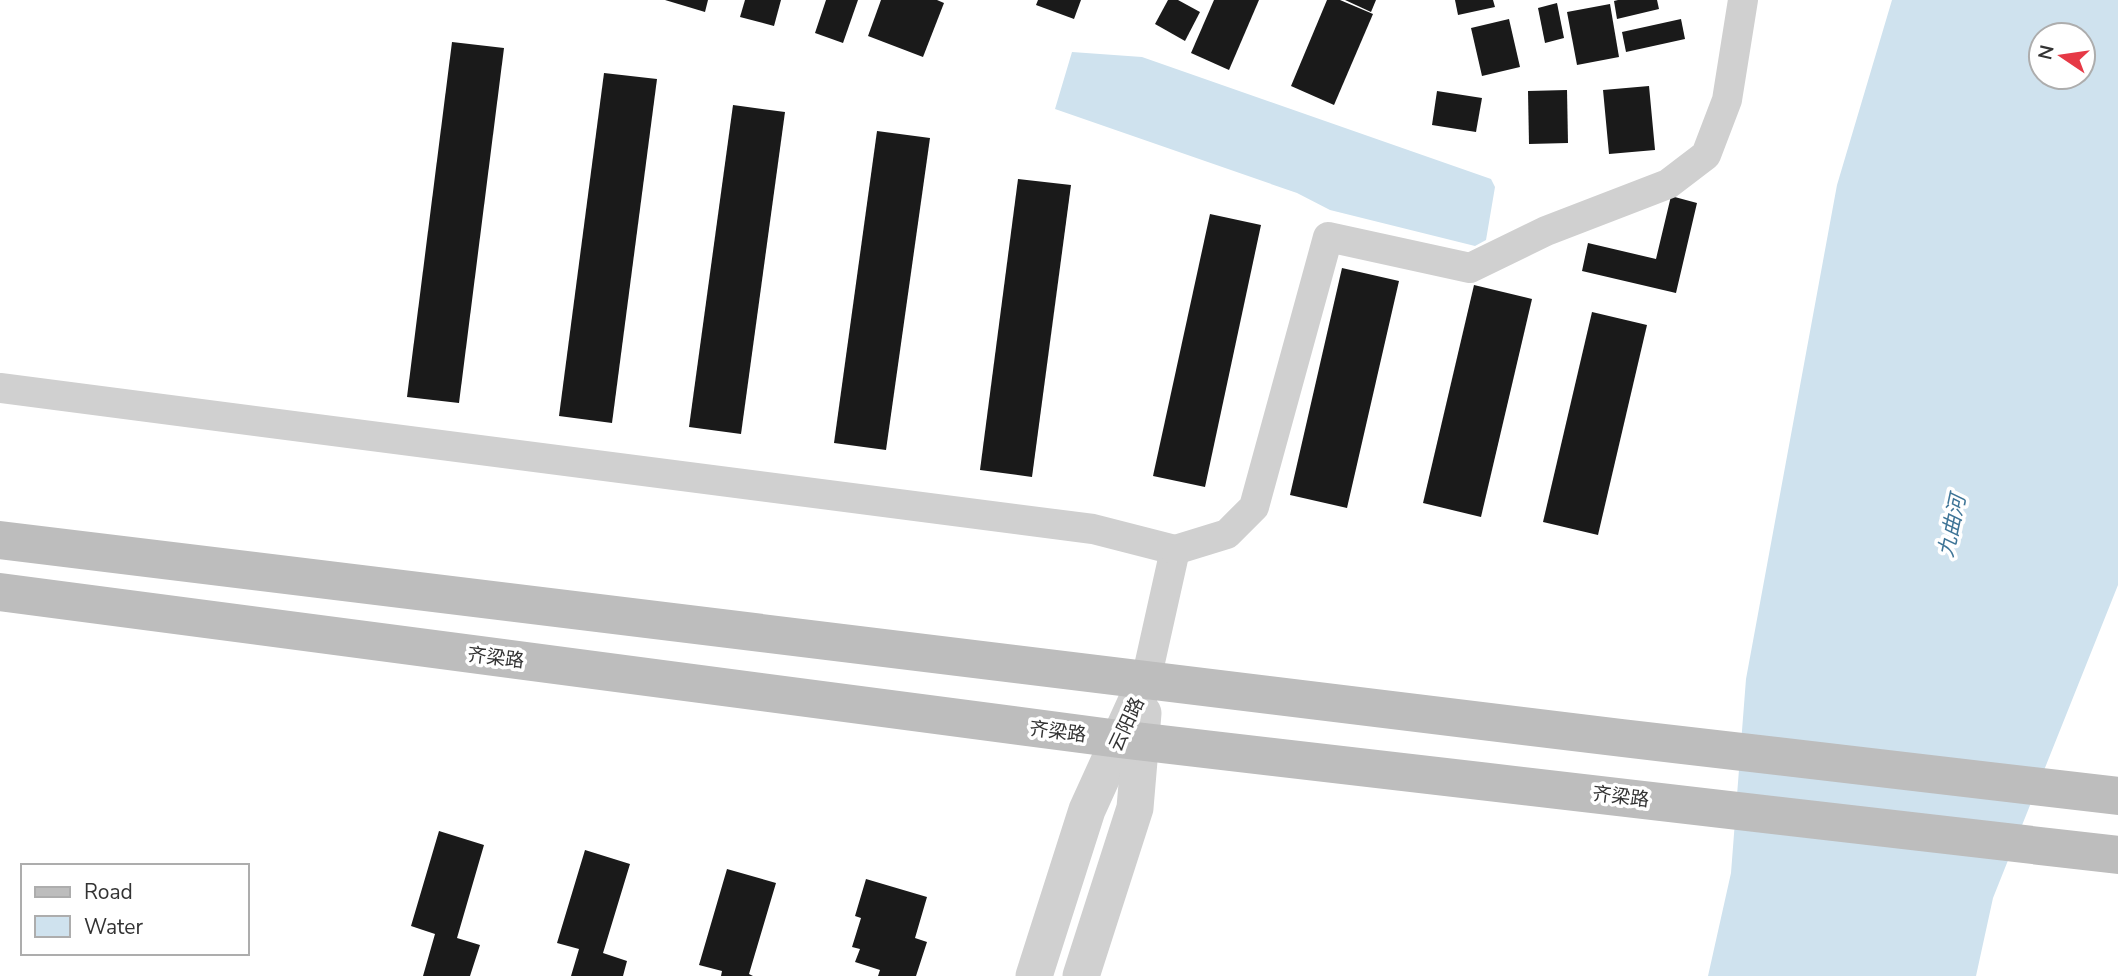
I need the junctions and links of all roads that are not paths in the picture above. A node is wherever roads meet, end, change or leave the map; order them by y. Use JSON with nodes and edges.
{"nodes":[{"id":1,"x":1743,"y":0,"type":"edge"},
{"id":2,"x":0,"y":388,"type":"edge"},
{"id":3,"x":0,"y":540,"type":"edge"},
{"id":4,"x":1175,"y":550,"type":"junction"},
{"id":5,"x":0,"y":592,"type":"edge"},
{"id":6,"x":1146,"y":680,"type":"junction"},
{"id":7,"x":1130,"y":740,"type":"junction"},
{"id":8,"x":2118,"y":796,"type":"edge"},
{"id":9,"x":2118,"y":855,"type":"edge"},
{"id":10,"x":1034,"y":976,"type":"edge"},
{"id":11,"x":1081,"y":976,"type":"edge"}],
"edges":[{"from":1,"to":4,"type":"street"},
{"from":2,"to":4,"type":"street"},
{"from":3,"to":6,"type":"main road"},
{"from":4,"to":6,"type":"street"},
{"from":5,"to":7,"type":"main road","name":"齐梁路"},
{"from":6,"to":7,"type":"street","name":"云阳路"},
{"from":6,"to":8,"type":"main road"},
{"from":7,"to":9,"type":"main road","name":"齐梁路"},
{"from":7,"to":10,"type":"street","name":"云阳路"},
{"from":7,"to":11,"type":"street","name":"云阳路"}]}
